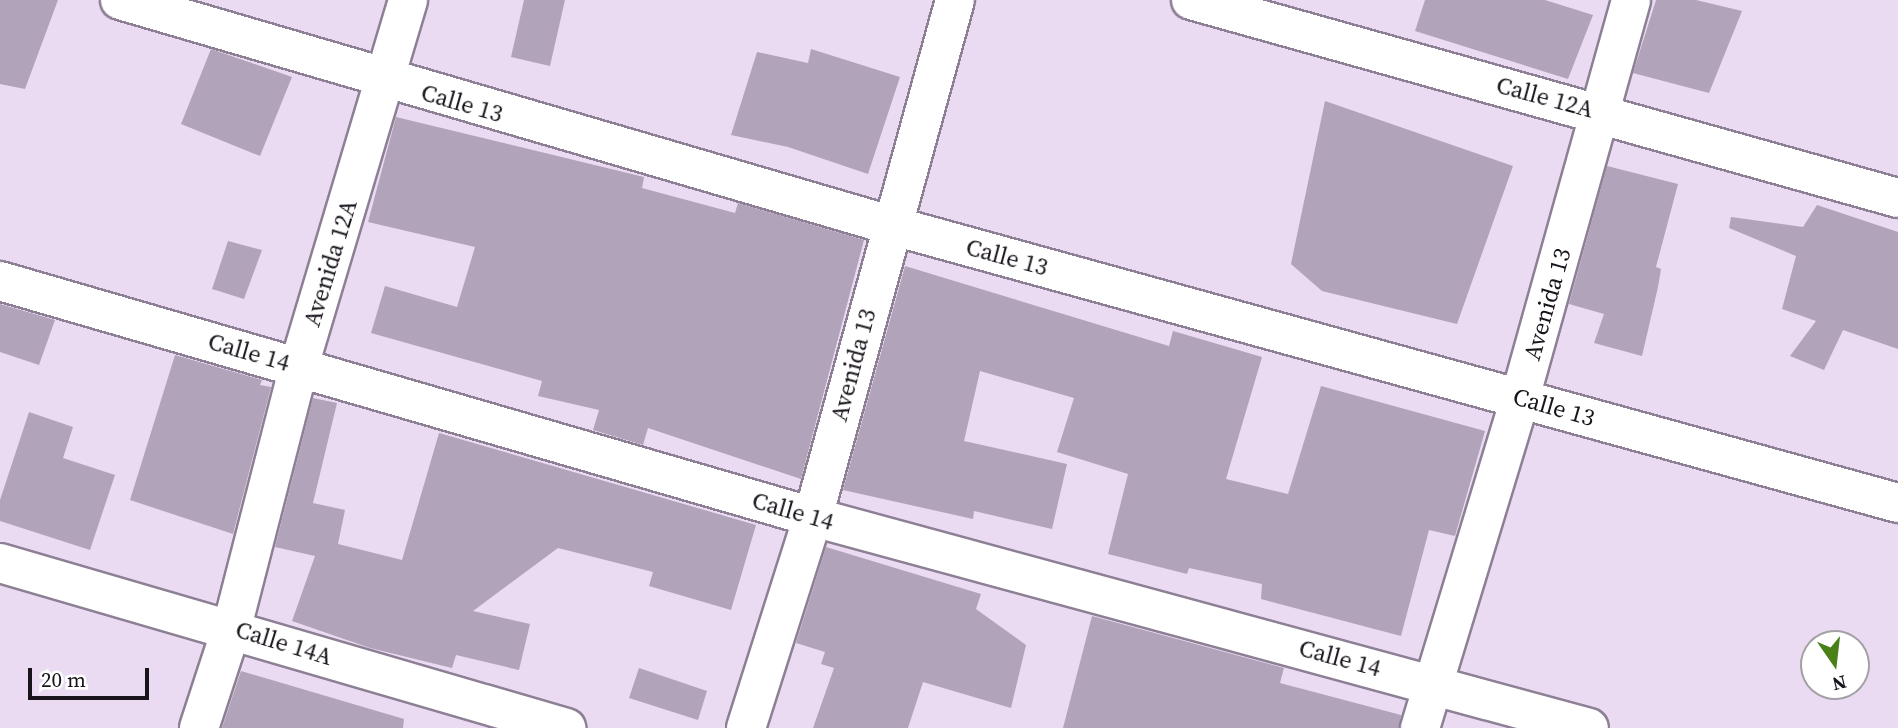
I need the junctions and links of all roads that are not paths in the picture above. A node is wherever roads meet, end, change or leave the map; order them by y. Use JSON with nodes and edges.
{"nodes":[{"id":1,"x":120,"y":0,"type":"edge"},
{"id":2,"x":408,"y":0,"type":"edge"},
{"id":3,"x":955,"y":0,"type":"edge"},
{"id":4,"x":1191,"y":0,"type":"edge"},
{"id":5,"x":1631,"y":0,"type":"edge"},
{"id":6,"x":384,"y":81,"type":"junction"},
{"id":7,"x":1600,"y":112,"type":"junction"},
{"id":8,"x":1898,"y":198,"type":"edge"},
{"id":9,"x":890,"y":225,"type":"junction"},
{"id":10,"x":0,"y":282,"type":"edge"},
{"id":11,"x":299,"y":366,"type":"junction"},
{"id":12,"x":1520,"y":398,"type":"junction"},
{"id":13,"x":1898,"y":503,"type":"edge"},
{"id":14,"x":813,"y":517,"type":"junction"},
{"id":15,"x":0,"y":563,"type":"edge"},
{"id":16,"x":232,"y":627,"type":"junction"},
{"id":17,"x":1433,"y":683,"type":"junction"},
{"id":18,"x":199,"y":728,"type":"edge"},
{"id":19,"x":566,"y":728,"type":"edge"},
{"id":20,"x":746,"y":728,"type":"edge"},
{"id":21,"x":1420,"y":728,"type":"edge"},
{"id":22,"x":1589,"y":728,"type":"edge"}],
"edges":[{"from":1,"to":6,"type":"street","name":"Calle 13"},
{"from":2,"to":6,"type":"street","name":"Avenida 12A"},
{"from":3,"to":9,"type":"street","name":"Avenida 13"},
{"from":4,"to":7,"type":"street","name":"Calle 12A"},
{"from":5,"to":7,"type":"street","name":"Avenida 13"},
{"from":6,"to":9,"type":"street","name":"Calle 13"},
{"from":6,"to":11,"type":"street","name":"Avenida 12A"},
{"from":7,"to":8,"type":"street","name":"Calle 12A"},
{"from":7,"to":12,"type":"street","name":"Avenida 13"},
{"from":9,"to":12,"type":"street","name":"Calle 13"},
{"from":9,"to":14,"type":"street","name":"Avenida 13"},
{"from":10,"to":11,"type":"street","name":"Calle 14"},
{"from":11,"to":14,"type":"street","name":"Calle 14"},
{"from":11,"to":16,"type":"street","name":"Avenida 12A"},
{"from":12,"to":13,"type":"street","name":"Calle 13"},
{"from":12,"to":17,"type":"street","name":"Avenida 13"},
{"from":14,"to":17,"type":"street","name":"Calle 14"},
{"from":14,"to":20,"type":"street","name":"Avenida 13"},
{"from":15,"to":16,"type":"street","name":"Calle 14A"},
{"from":16,"to":18,"type":"street","name":"Avenida 12A"},
{"from":16,"to":19,"type":"street","name":"Calle 14A"},
{"from":17,"to":21,"type":"street","name":"Avenida 13"},
{"from":17,"to":22,"type":"street","name":"Calle 14"}]}
